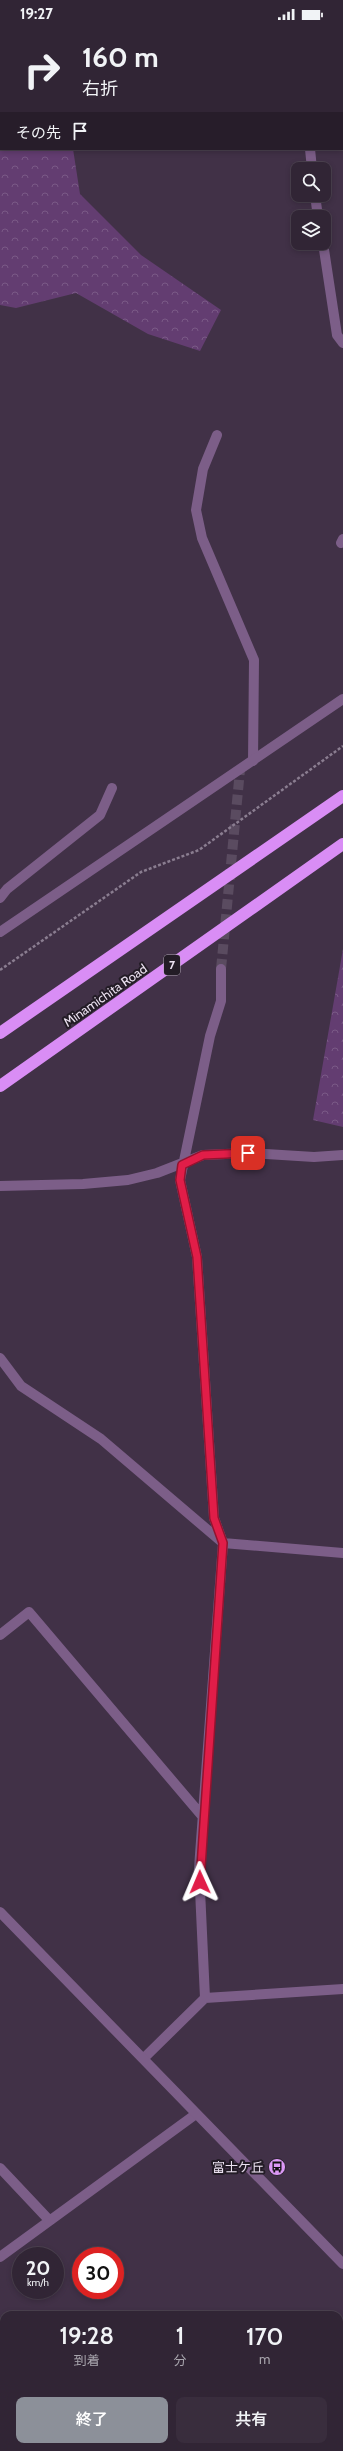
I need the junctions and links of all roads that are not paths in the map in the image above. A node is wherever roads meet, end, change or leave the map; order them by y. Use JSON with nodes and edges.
{"nodes":[{"id":1,"x":310,"y":150,"type":"edge"},
{"id":2,"x":311,"y":162,"type":"edge"},
{"id":3,"x":324,"y":250,"type":"edge"},
{"id":4,"x":343,"y":343,"type":"edge"},
{"id":5,"x":217,"y":435,"type":"dead end"},
{"id":6,"x":343,"y":699,"type":"edge"},
{"id":7,"x":253,"y":761,"type":"junction"},
{"id":8,"x":112,"y":788,"type":"dead end"},
{"id":9,"x":343,"y":796,"type":"edge"},
{"id":10,"x":343,"y":844,"type":"edge"},
{"id":11,"x":0,"y":898,"type":"edge"},
{"id":12,"x":0,"y":932,"type":"edge"},
{"id":13,"x":221,"y":969,"type":"tunnel mouth"},
{"id":14,"x":0,"y":1033,"type":"edge"},
{"id":15,"x":0,"y":1086,"type":"edge"},
{"id":16,"x":343,"y":1155,"type":"edge"},
{"id":17,"x":182,"y":1165,"type":"junction"},
{"id":18,"x":0,"y":1186,"type":"edge"},
{"id":19,"x":0,"y":1358,"type":"edge"},
{"id":20,"x":223,"y":1543,"type":"junction"},
{"id":21,"x":343,"y":1553,"type":"edge"},
{"id":22,"x":0,"y":1635,"type":"edge"},
{"id":23,"x":203,"y":1816,"type":"junction"},
{"id":24,"x":0,"y":1912,"type":"edge"},
{"id":25,"x":343,"y":1989,"type":"edge"},
{"id":26,"x":205,"y":1998,"type":"junction"},
{"id":27,"x":144,"y":2058,"type":"junction"},
{"id":28,"x":196,"y":2114,"type":"junction"},
{"id":29,"x":0,"y":2168,"type":"edge"},
{"id":30,"x":49,"y":2220,"type":"junction"},
{"id":31,"x":0,"y":2257,"type":"edge"},
{"id":32,"x":343,"y":2264,"type":"edge"}],
"edges":[{"from":1,"to":2,"type":"street"},
{"from":3,"to":4,"type":"street"},
{"from":5,"to":7,"type":"street"},
{"from":6,"to":7,"type":"street"},
{"from":7,"to":12,"type":"street"},
{"from":8,"to":11,"type":"street"},
{"from":9,"to":14,"type":"highway"},
{"from":10,"to":15,"type":"highway","name":"Minamichita Road","number":"7"},
{"from":13,"to":17,"type":"street"},
{"from":16,"to":17,"type":"street"},
{"from":17,"to":18,"type":"street"},
{"from":17,"to":20,"type":"street"},
{"from":19,"to":20,"type":"street"},
{"from":20,"to":21,"type":"street"},
{"from":20,"to":23,"type":"street"},
{"from":22,"to":23,"type":"street"},
{"from":23,"to":26,"type":"street"},
{"from":24,"to":27,"type":"street"},
{"from":25,"to":26,"type":"street"},
{"from":26,"to":27,"type":"street"},
{"from":27,"to":28,"type":"street"},
{"from":28,"to":30,"type":"street"},
{"from":28,"to":32,"type":"street"},
{"from":29,"to":30,"type":"street"},
{"from":30,"to":31,"type":"street"}]}
